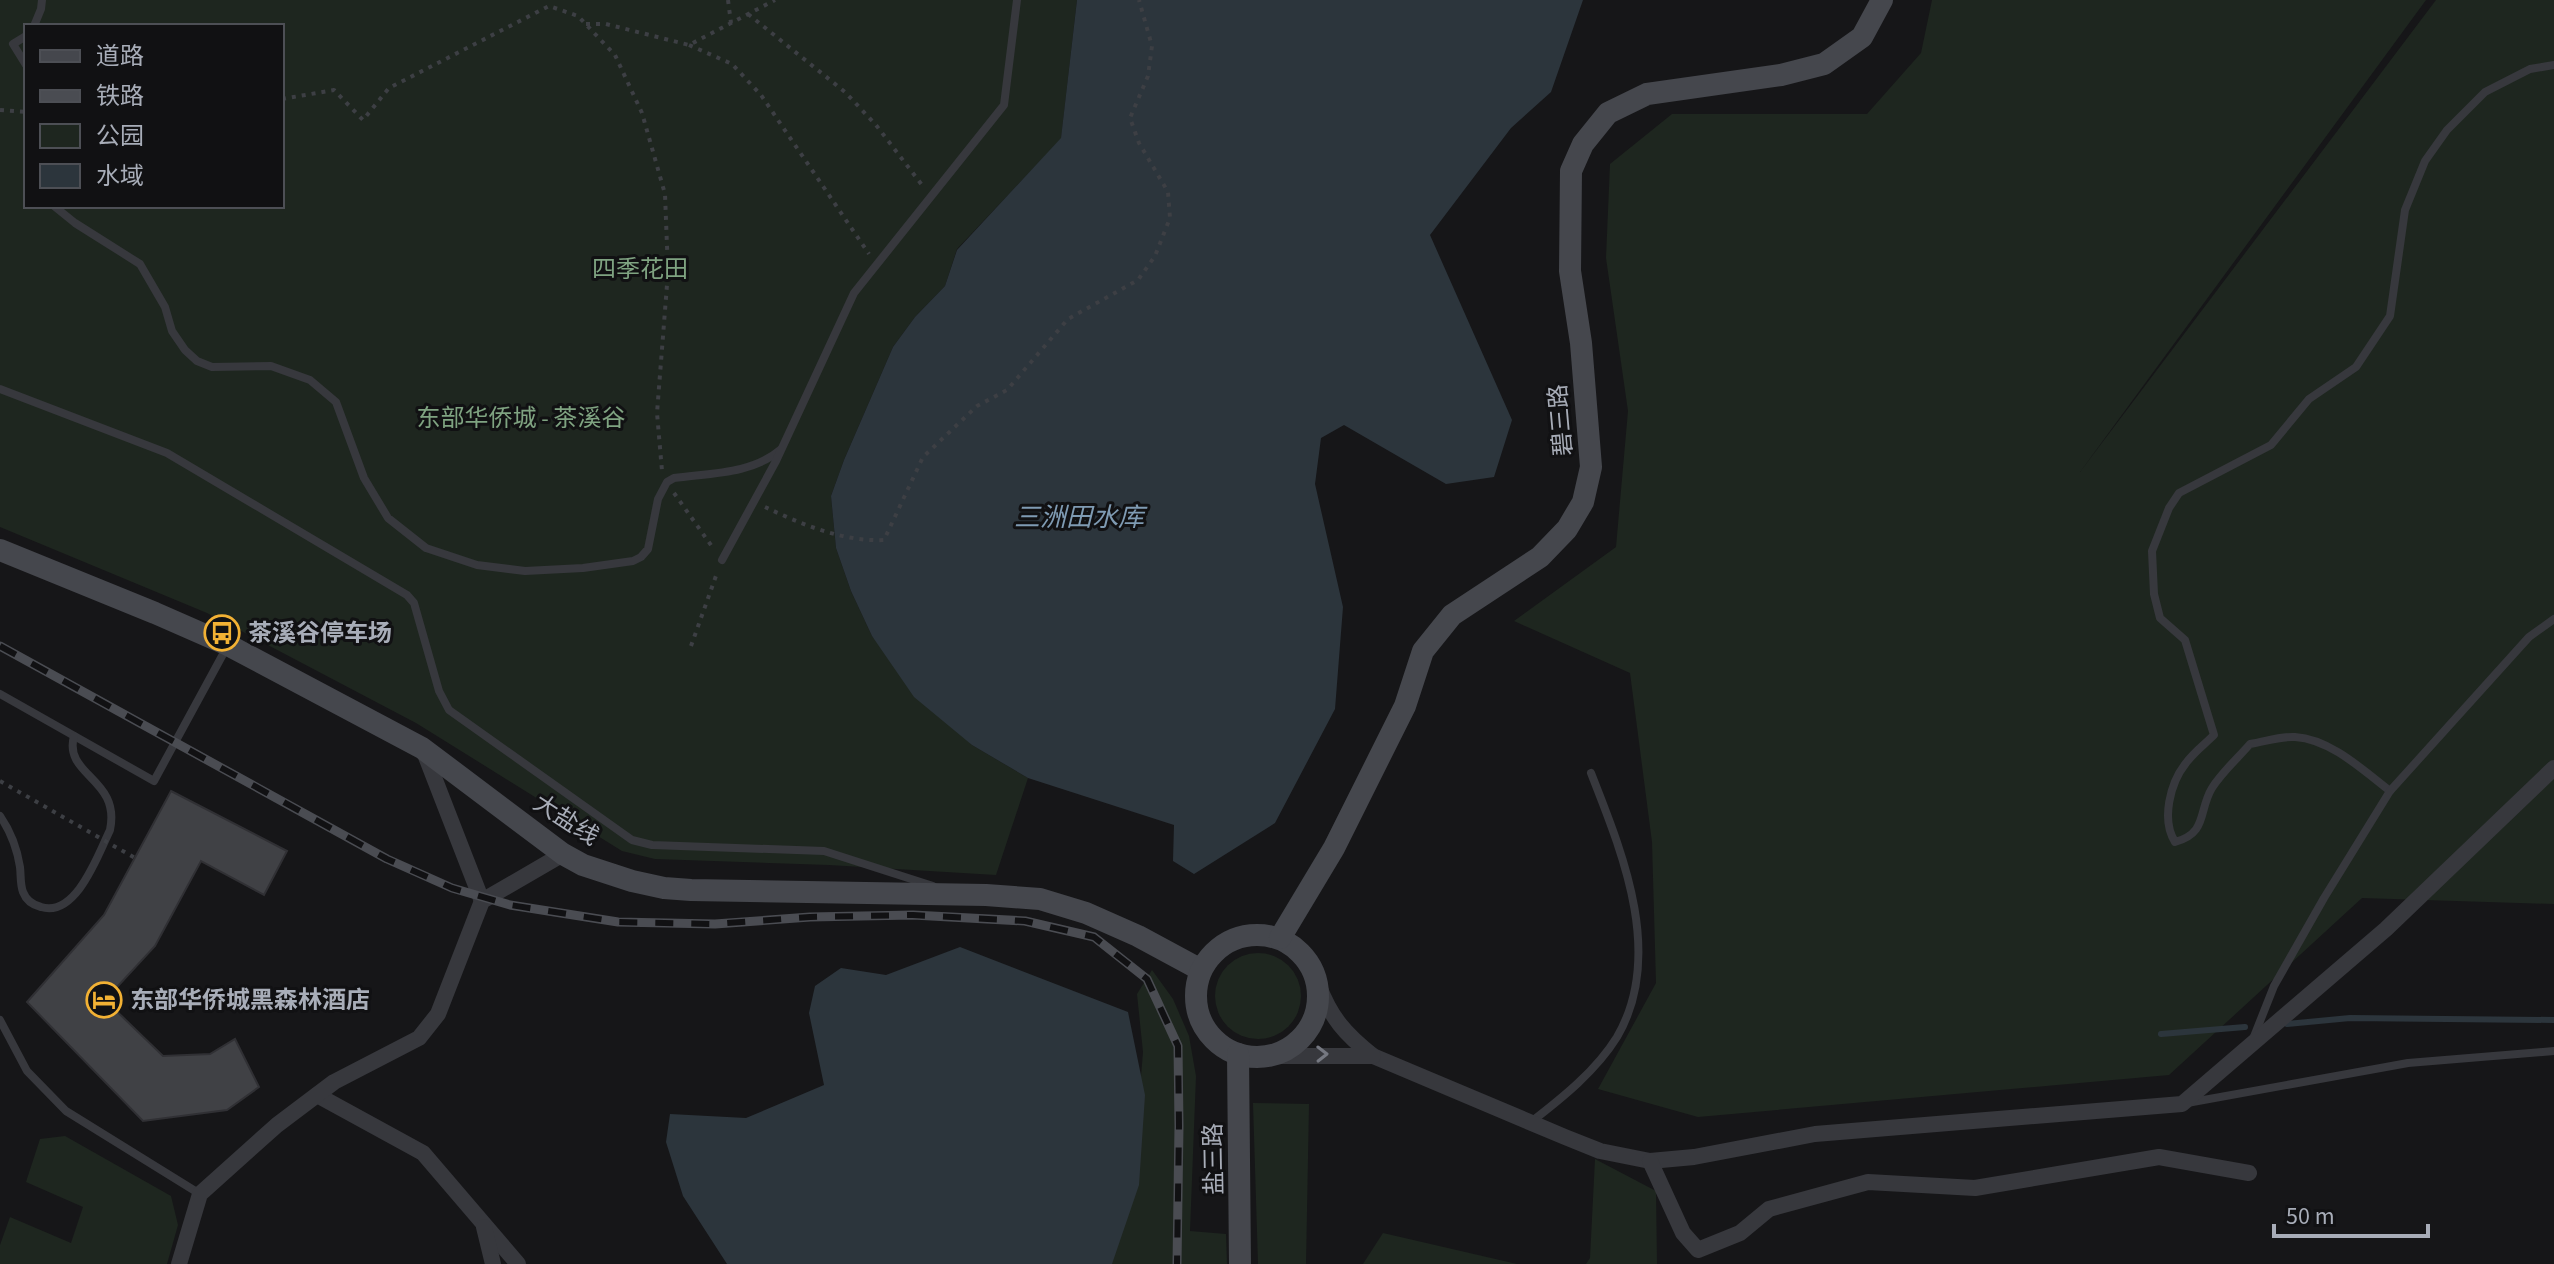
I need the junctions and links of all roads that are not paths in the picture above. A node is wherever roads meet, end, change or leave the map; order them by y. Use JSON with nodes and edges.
{"nodes":[{"id":1,"x":42,"y":0,"type":"edge"},
{"id":2,"x":1017,"y":0,"type":"edge"},
{"id":3,"x":1882,"y":0,"type":"edge"},
{"id":4,"x":35,"y":24,"type":"edge"},
{"id":5,"x":24,"y":37,"type":"edge"},
{"id":6,"x":24,"y":62,"type":"edge"},
{"id":7,"x":2554,"y":65,"type":"edge"},
{"id":8,"x":56,"y":208,"type":"edge"},
{"id":9,"x":0,"y":389,"type":"edge"},
{"id":10,"x":780,"y":450,"type":"junction"},
{"id":11,"x":0,"y":550,"type":"edge"},
{"id":12,"x":722,"y":560,"type":"road end"},
{"id":13,"x":2554,"y":619,"type":"edge"},
{"id":14,"x":228,"y":645,"type":"junction"},
{"id":15,"x":0,"y":694,"type":"edge"},
{"id":16,"x":74,"y":736,"type":"junction"},
{"id":17,"x":422,"y":748,"type":"junction"},
{"id":18,"x":2554,"y":768,"type":"edge"},
{"id":19,"x":1591,"y":773,"type":"dead end"},
{"id":20,"x":2390,"y":791,"type":"junction"},
{"id":21,"x":0,"y":816,"type":"edge"},
{"id":22,"x":563,"y":854,"type":"junction"},
{"id":23,"x":960,"y":894,"type":"junction"},
{"id":24,"x":482,"y":901,"type":"junction"},
{"id":25,"x":1280,"y":938,"type":"junction"},
{"id":26,"x":1201,"y":970,"type":"junction"},
{"id":27,"x":1318,"y":984,"type":"junction"},
{"id":28,"x":0,"y":1020,"type":"edge"},
{"id":29,"x":2249,"y":1047,"type":"junction"},
{"id":30,"x":2554,"y":1051,"type":"edge"},
{"id":31,"x":1238,"y":1054,"type":"junction"},
{"id":32,"x":1271,"y":1056,"type":"junction"},
{"id":33,"x":1373,"y":1056,"type":"junction"},
{"id":34,"x":317,"y":1095,"type":"junction"},
{"id":35,"x":2182,"y":1104,"type":"junction"},
{"id":36,"x":1530,"y":1123,"type":"junction"},
{"id":37,"x":1650,"y":1161,"type":"junction"},
{"id":38,"x":2249,"y":1173,"type":"dead end"},
{"id":39,"x":200,"y":1194,"type":"junction"},
{"id":40,"x":483,"y":1222,"type":"junction"},
{"id":41,"x":179,"y":1264,"type":"edge"},
{"id":42,"x":493,"y":1264,"type":"edge"},
{"id":43,"x":518,"y":1264,"type":"edge"},
{"id":44,"x":1240,"y":1264,"type":"edge"}],
"edges":[{"from":1,"to":4,"type":"lane"},
{"from":2,"to":10,"type":"lane"},
{"from":3,"to":25,"type":"main road","name":"碧三路"},
{"from":5,"to":6,"type":"lane"},
{"from":7,"to":20,"type":"lane"},
{"from":8,"to":10,"type":"lane"},
{"from":9,"to":23,"type":"lane"},
{"from":10,"to":12,"type":"lane"},
{"from":11,"to":14,"type":"main road","name":"大盐线"},
{"from":13,"to":20,"type":"lane"},
{"from":14,"to":16,"type":"lane"},
{"from":14,"to":17,"type":"main road","name":"大盐线"},
{"from":15,"to":16,"type":"lane"},
{"from":16,"to":21,"type":"lane"},
{"from":17,"to":22,"type":"main road","name":"大盐线"},
{"from":17,"to":24,"type":"street"},
{"from":18,"to":29,"type":"street"},
{"from":19,"to":36,"type":"lane"},
{"from":20,"to":29,"type":"lane"},
{"from":22,"to":23,"type":"main road","name":"大盐线"},
{"from":22,"to":24,"type":"street"},
{"from":23,"to":26,"type":"main road","name":"大盐线"},
{"from":24,"to":34,"type":"street"},
{"from":25,"to":26,"type":"main road"},
{"from":25,"to":27,"type":"main road"},
{"from":26,"to":31,"type":"main road"},
{"from":27,"to":32,"type":"main road"},
{"from":27,"to":33,"type":"street"},
{"from":28,"to":39,"type":"lane"},
{"from":29,"to":35,"type":"street"},
{"from":30,"to":35,"type":"lane"},
{"from":31,"to":32,"type":"main road"},
{"from":31,"to":44,"type":"main road","name":"盐三路"},
{"from":32,"to":33,"type":"street","one_way":true},
{"from":33,"to":36,"type":"street"},
{"from":34,"to":39,"type":"street"},
{"from":34,"to":40,"type":"street"},
{"from":35,"to":37,"type":"street"},
{"from":36,"to":37,"type":"street"},
{"from":37,"to":38,"type":"street"},
{"from":39,"to":41,"type":"street"},
{"from":40,"to":42,"type":"street"},
{"from":40,"to":43,"type":"street"}]}
